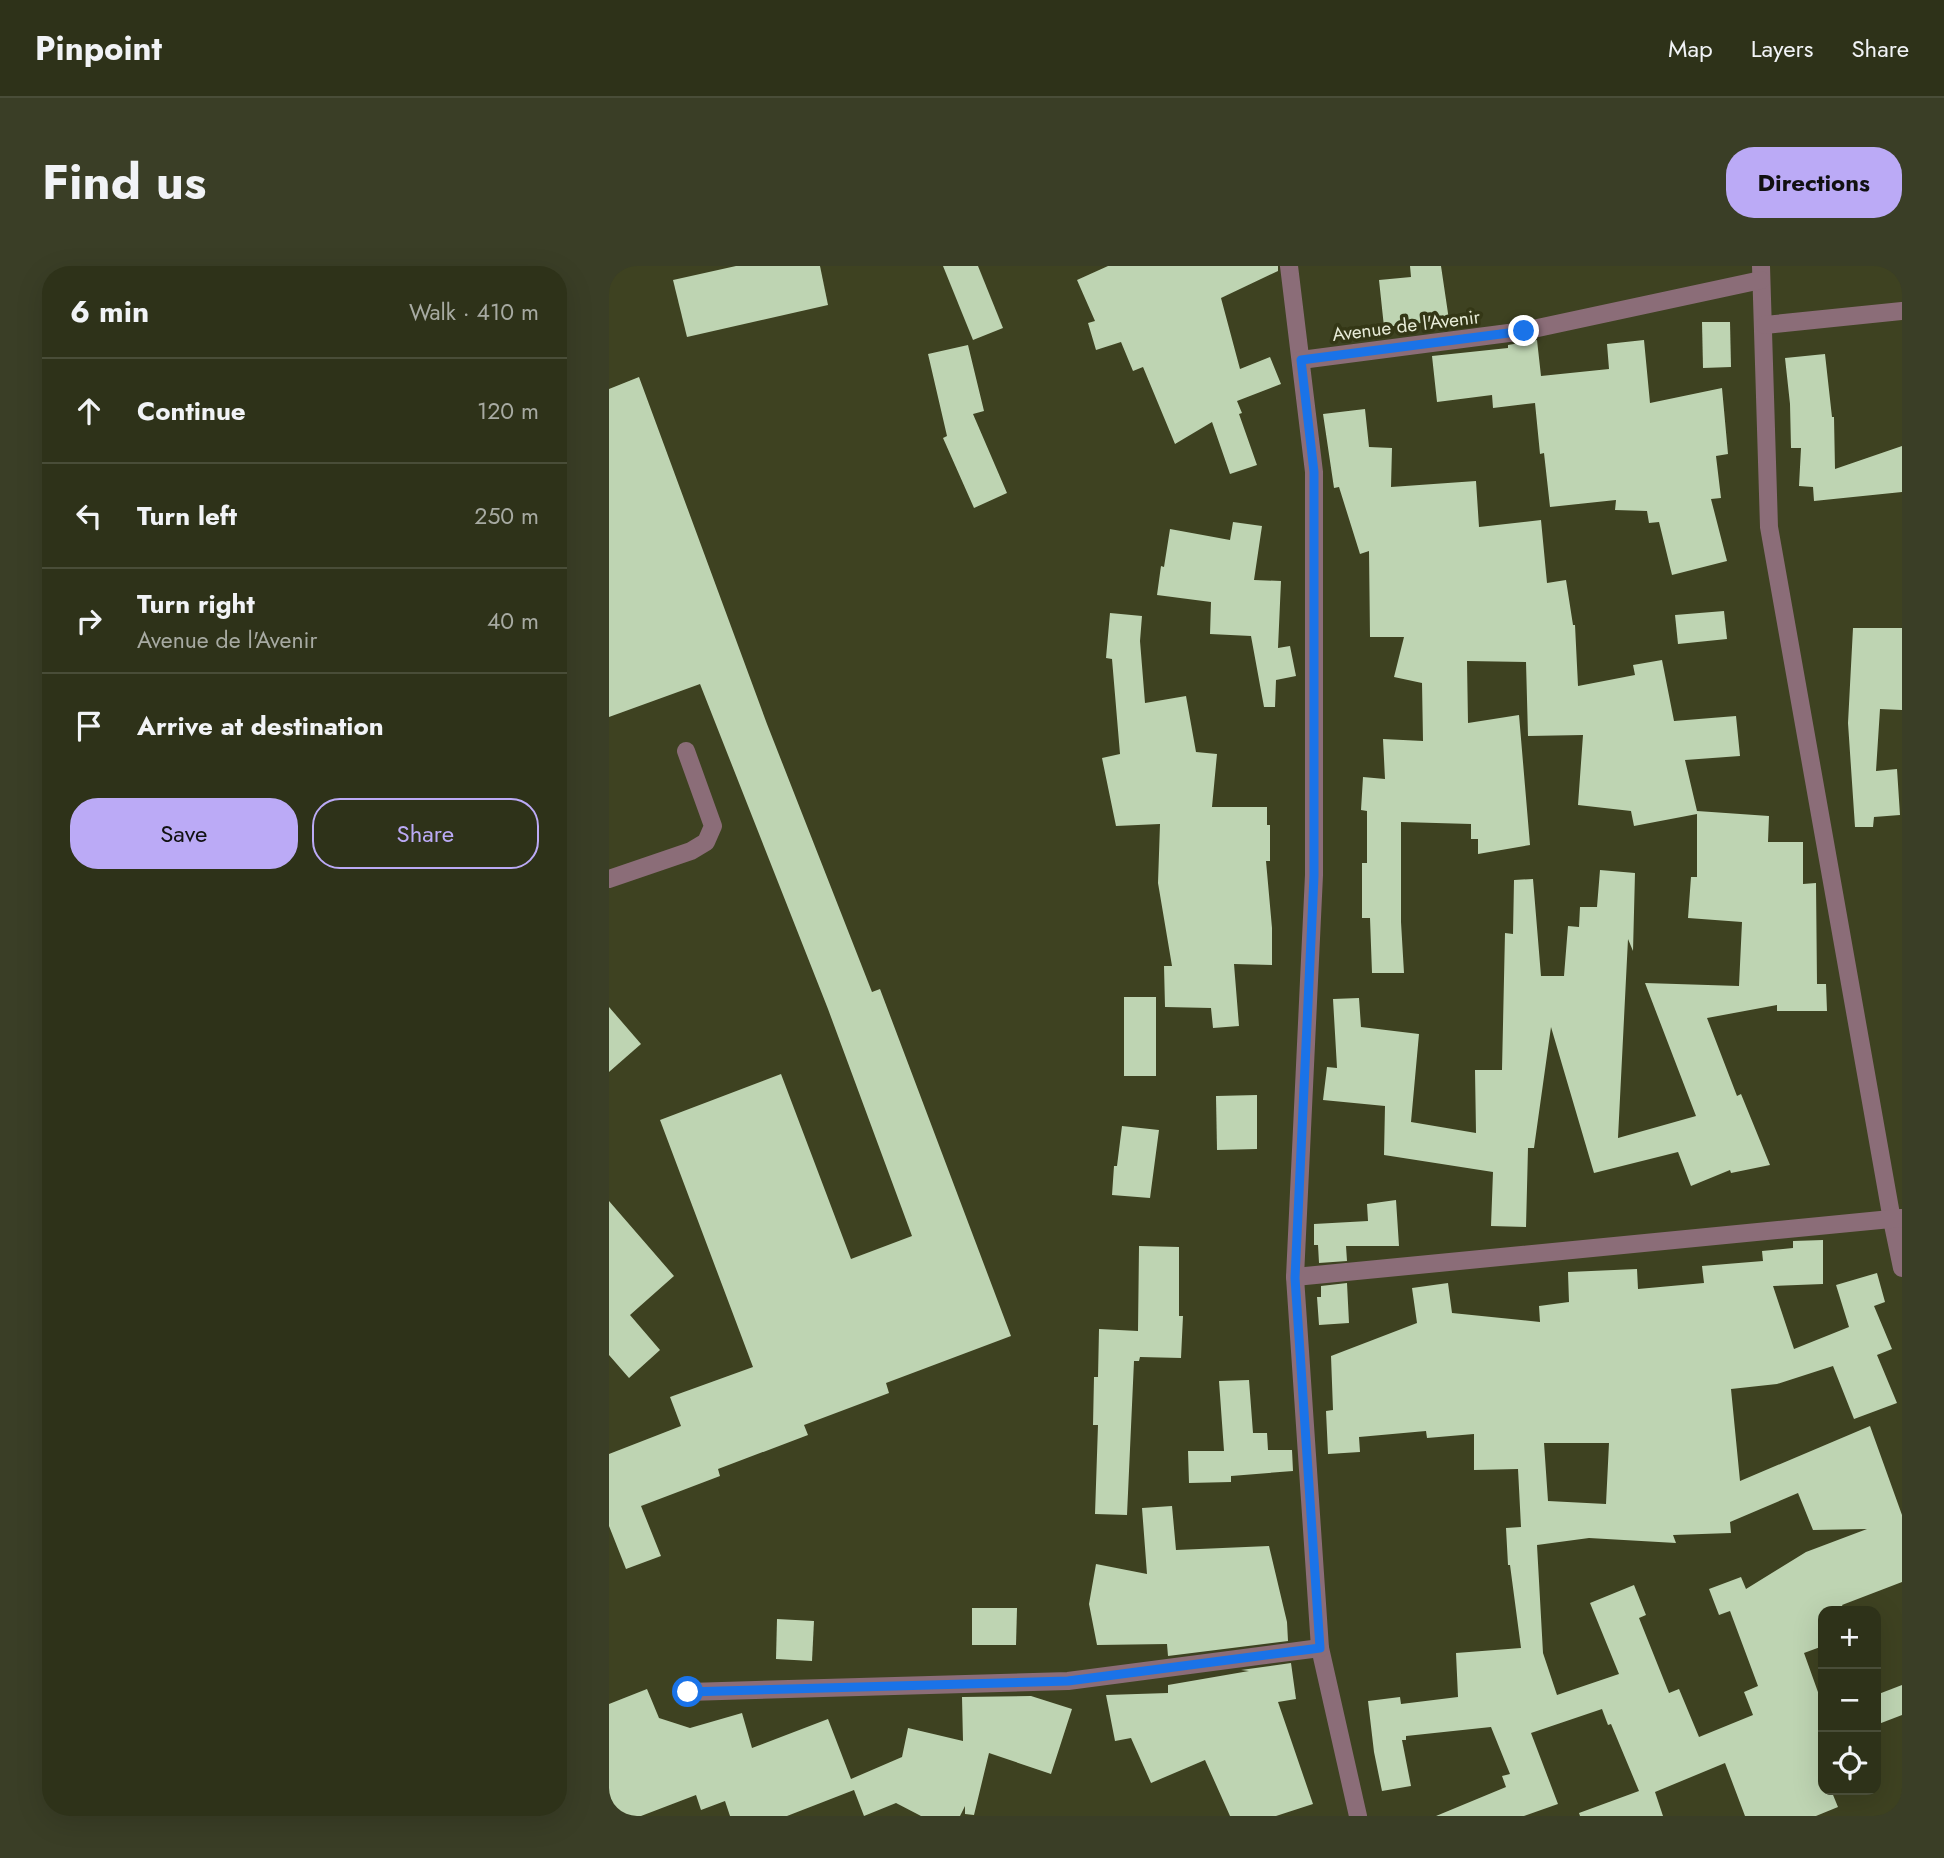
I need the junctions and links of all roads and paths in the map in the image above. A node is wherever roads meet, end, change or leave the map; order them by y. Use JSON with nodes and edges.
{"nodes":[{"id":1,"x":1289,"y":266,"type":"edge"},
{"id":2,"x":1761,"y":273,"type":"edge"},
{"id":3,"x":1902,"y":311,"type":"edge"},
{"id":4,"x":1765,"y":325,"type":"junction"},
{"id":5,"x":1301,"y":360,"type":"junction"},
{"id":6,"x":686,"y":751,"type":"dead end"},
{"id":7,"x":609,"y":879,"type":"edge"},
{"id":8,"x":1897,"y":1219,"type":"edge"},
{"id":9,"x":1902,"y":1268,"type":"edge"},
{"id":10,"x":1295,"y":1278,"type":"junction"},
{"id":11,"x":1320,"y":1648,"type":"junction"},
{"id":12,"x":688,"y":1692,"type":"dead end"},
{"id":13,"x":1358,"y":1816,"type":"edge"}],
"edges":[{"from":1,"to":5,"type":"street"},
{"from":2,"to":4,"type":"street"},
{"from":2,"to":5,"type":"street","name":"Avenue de l'Avenir"},
{"from":3,"to":4,"type":"street"},
{"from":4,"to":8,"type":"street"},
{"from":5,"to":10,"type":"street"},
{"from":6,"to":7,"type":"street"},
{"from":8,"to":9,"type":"street"},
{"from":8,"to":10,"type":"street"},
{"from":10,"to":11,"type":"street"},
{"from":11,"to":12,"type":"street"},
{"from":11,"to":13,"type":"street"}]}
